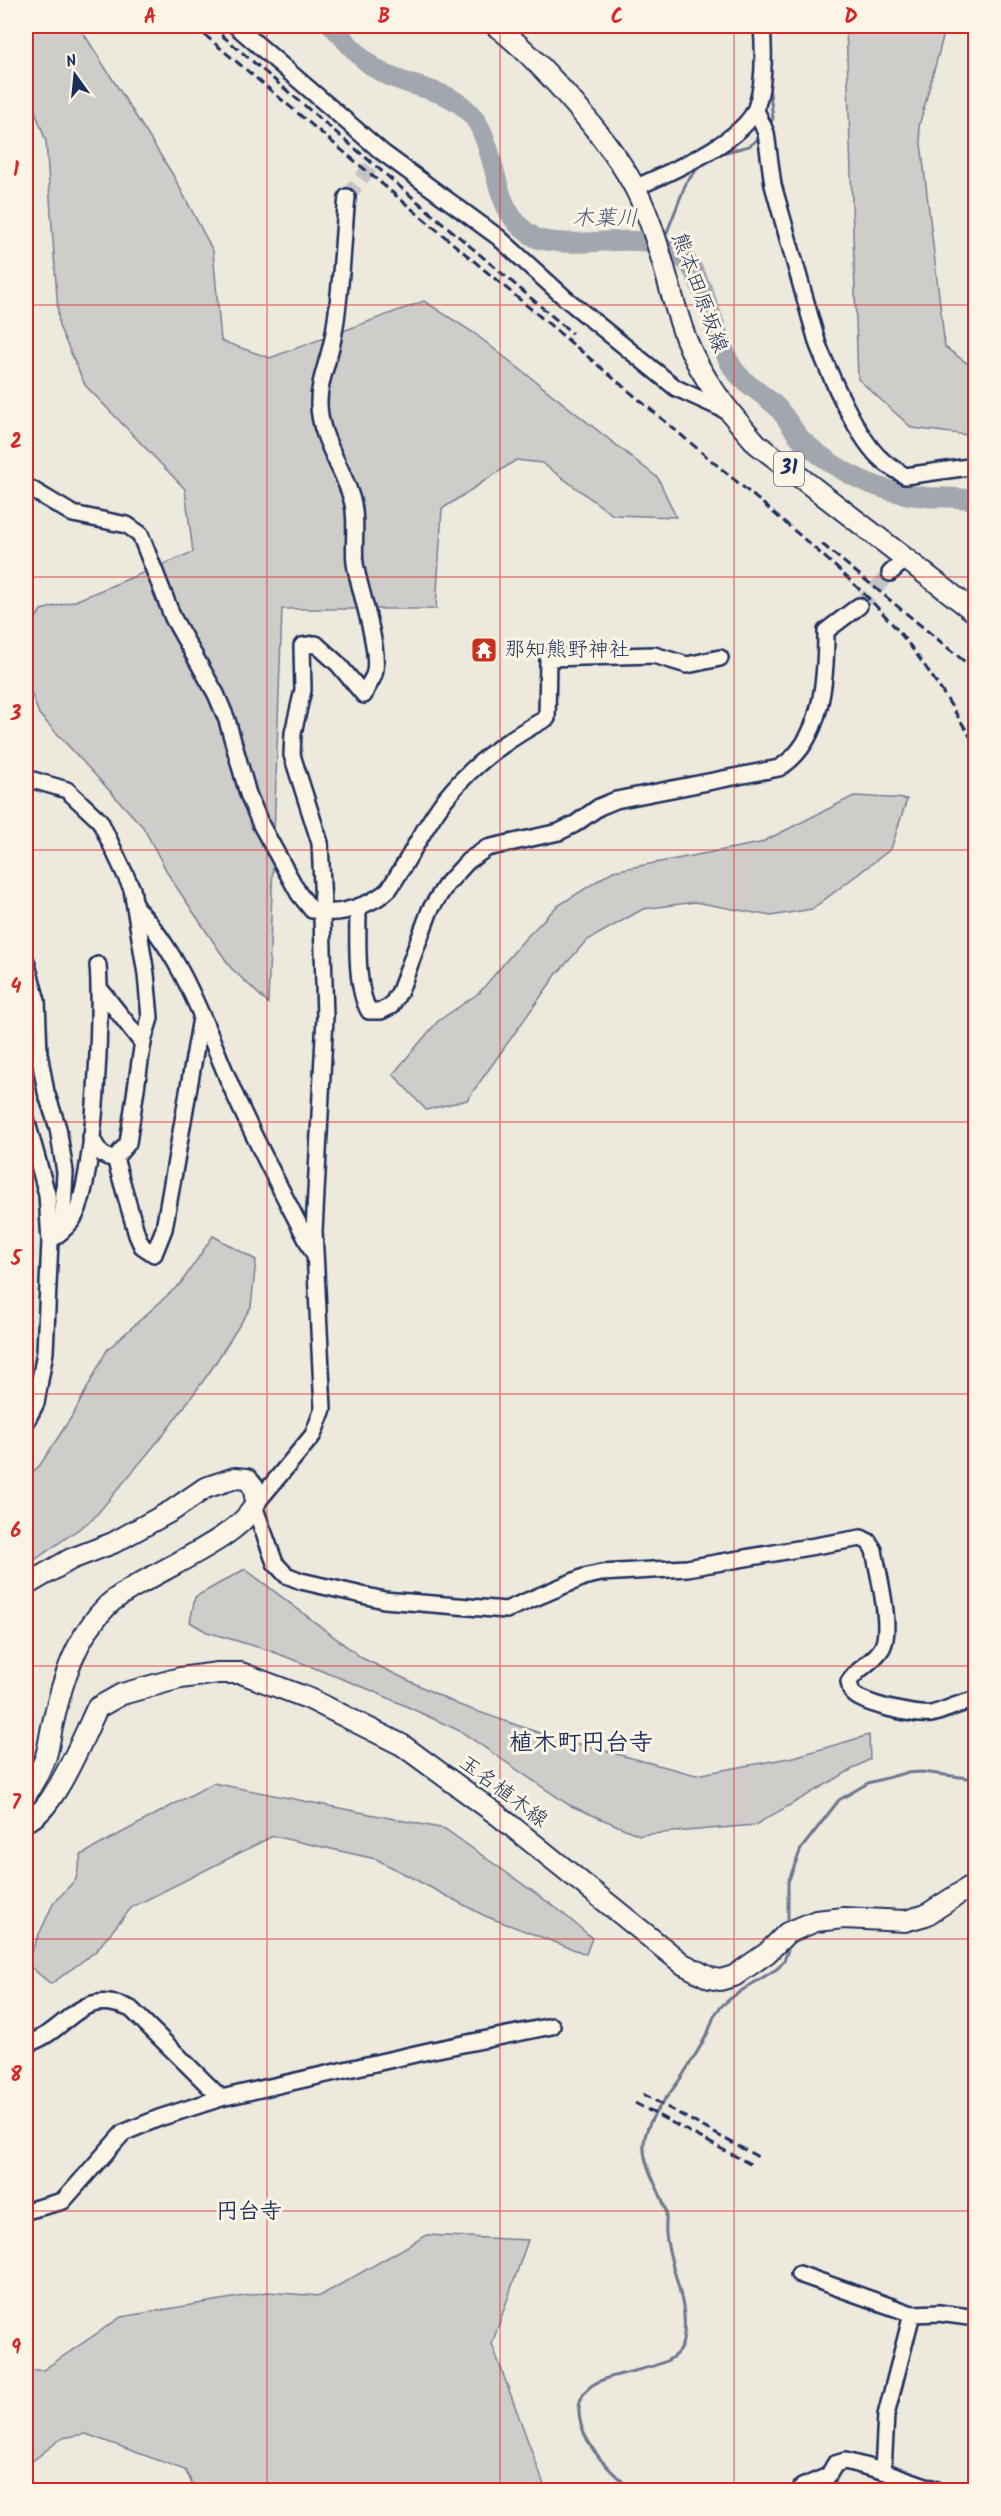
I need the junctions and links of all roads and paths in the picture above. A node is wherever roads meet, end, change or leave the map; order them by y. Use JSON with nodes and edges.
{"nodes":[{"id":1,"x":236,"y":26,"type":"edge"},
{"id":2,"x":496,"y":26,"type":"edge"},
{"id":3,"x":762,"y":26,"type":"edge"},
{"id":4,"x":756,"y":110,"type":"junction"},
{"id":5,"x":635,"y":188,"type":"junction"},
{"id":6,"x":347,"y":198,"type":"tunnel mouth"},
{"id":7,"x":729,"y":412,"type":"junction"},
{"id":8,"x":975,"y":465,"type":"edge"},
{"id":9,"x":26,"y":486,"type":"edge"},
{"id":10,"x":907,"y":558,"type":"junction"},
{"id":11,"x":890,"y":573,"type":"tunnel mouth"},
{"id":12,"x":859,"y":606,"type":"tunnel mouth"},
{"id":13,"x":975,"y":613,"type":"edge"},
{"id":14,"x":720,"y":658,"type":"dead end"},
{"id":15,"x":26,"y":778,"type":"edge"},
{"id":16,"x":358,"y":907,"type":"junction"},
{"id":17,"x":137,"y":909,"type":"junction"},
{"id":18,"x":319,"y":909,"type":"junction"},
{"id":19,"x":26,"y":961,"type":"edge"},
{"id":20,"x":98,"y":965,"type":"dead end"},
{"id":21,"x":100,"y":989,"type":"junction"},
{"id":22,"x":201,"y":1017,"type":"junction"},
{"id":23,"x":143,"y":1044,"type":"junction"},
{"id":24,"x":26,"y":1119,"type":"edge"},
{"id":25,"x":91,"y":1137,"type":"junction"},
{"id":26,"x":116,"y":1158,"type":"junction"},
{"id":27,"x":62,"y":1231,"type":"junction"},
{"id":28,"x":50,"y":1241,"type":"junction"},
{"id":29,"x":315,"y":1256,"type":"junction"},
{"id":30,"x":26,"y":1422,"type":"edge"},
{"id":31,"x":254,"y":1506,"type":"junction"},
{"id":32,"x":26,"y":1585,"type":"edge"},
{"id":33,"x":975,"y":1700,"type":"edge"},
{"id":34,"x":26,"y":1795,"type":"edge"},
{"id":35,"x":26,"y":1820,"type":"edge"},
{"id":36,"x":975,"y":1883,"type":"edge"},
{"id":37,"x":552,"y":2026,"type":"dead end"},
{"id":38,"x":26,"y":2043,"type":"edge"},
{"id":39,"x":221,"y":2098,"type":"junction"},
{"id":40,"x":26,"y":2211,"type":"edge"},
{"id":41,"x":799,"y":2274,"type":"dead end"},
{"id":42,"x":912,"y":2314,"type":"junction"},
{"id":43,"x":975,"y":2318,"type":"edge"},
{"id":44,"x":883,"y":2471,"type":"junction"},
{"id":45,"x":800,"y":2490,"type":"edge"},
{"id":46,"x":937,"y":2490,"type":"edge"}],
"edges":[{"from":1,"to":7,"type":"street"},
{"from":2,"to":5,"type":"main road","name":"熊本田原坂線","number":"31"},
{"from":3,"to":4,"type":"street"},
{"from":4,"to":5,"type":"street"},
{"from":4,"to":8,"type":"street"},
{"from":5,"to":7,"type":"main road","name":"熊本田原坂線","number":"31"},
{"from":6,"to":18,"type":"street"},
{"from":7,"to":10,"type":"main road","name":"熊本田原坂線","number":"31"},
{"from":9,"to":18,"type":"street"},
{"from":10,"to":11,"type":"street"},
{"from":10,"to":13,"type":"main road","name":"熊本田原坂線","number":"31"},
{"from":12,"to":16,"type":"street"},
{"from":14,"to":16,"type":"street"},
{"from":15,"to":17,"type":"street"},
{"from":16,"to":18,"type":"street"},
{"from":17,"to":22,"type":"street"},
{"from":17,"to":23,"type":"street"},
{"from":18,"to":29,"type":"street"},
{"from":19,"to":27,"type":"street"},
{"from":20,"to":21,"type":"street"},
{"from":21,"to":23,"type":"street"},
{"from":21,"to":25,"type":"street"},
{"from":22,"to":26,"type":"street"},
{"from":22,"to":29,"type":"street"},
{"from":23,"to":26,"type":"street"},
{"from":24,"to":28,"type":"street"},
{"from":25,"to":26,"type":"street"},
{"from":25,"to":27,"type":"street"},
{"from":27,"to":28,"type":"street"},
{"from":28,"to":30,"type":"street"},
{"from":29,"to":31,"type":"street"},
{"from":31,"to":32,"type":"main road"},
{"from":31,"to":33,"type":"street"},
{"from":31,"to":34,"type":"main road"},
{"from":35,"to":36,"type":"main road","name":"玉名植木線"},
{"from":37,"to":39,"type":"street"},
{"from":38,"to":39,"type":"street"},
{"from":39,"to":40,"type":"street"},
{"from":41,"to":42,"type":"street"},
{"from":42,"to":43,"type":"street"},
{"from":42,"to":44,"type":"street"},
{"from":44,"to":45,"type":"street"},
{"from":44,"to":46,"type":"street"}]}
